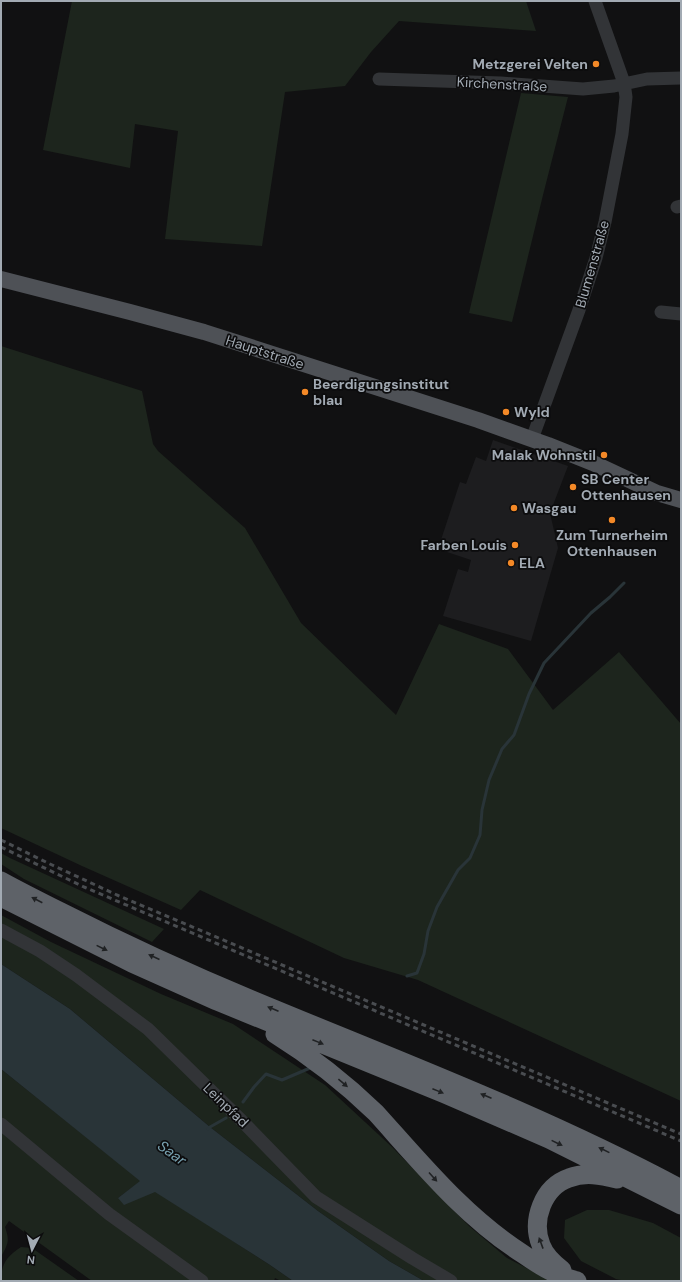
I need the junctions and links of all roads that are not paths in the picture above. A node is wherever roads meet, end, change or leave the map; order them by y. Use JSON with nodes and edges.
{"nodes":[{"id":1,"x":596,"y":1,"type":"edge"},
{"id":2,"x":681,"y":78,"type":"edge"},
{"id":3,"x":379,"y":79,"type":"dead end"},
{"id":4,"x":624,"y":83,"type":"junction"},
{"id":5,"x":1,"y":279,"type":"edge"},
{"id":6,"x":661,"y":312,"type":"dead end"},
{"id":7,"x":681,"y":314,"type":"edge"},
{"id":8,"x":532,"y":439,"type":"junction"},
{"id":9,"x":681,"y":500,"type":"edge"},
{"id":10,"x":1,"y":881,"type":"edge"},
{"id":11,"x":1,"y":897,"type":"edge"},
{"id":12,"x":1,"y":930,"type":"edge"},
{"id":13,"x":217,"y":1000,"type":"junction"},
{"id":14,"x":1,"y":1124,"type":"edge"},
{"id":15,"x":640,"y":1167,"type":"junction"},
{"id":16,"x":681,"y":1184,"type":"edge"},
{"id":17,"x":647,"y":1188,"type":"junction"},
{"id":18,"x":681,"y":1189,"type":"edge"},
{"id":19,"x":681,"y":1205,"type":"edge"},
{"id":20,"x":202,"y":1281,"type":"edge"},
{"id":21,"x":451,"y":1281,"type":"edge"},
{"id":22,"x":577,"y":1281,"type":"edge"}],
"edges":[{"from":1,"to":4,"type":"street","name":"Blumenstraße"},
{"from":2,"to":4,"type":"street","name":"Kirchenstraße"},
{"from":3,"to":4,"type":"street","name":"Kirchenstraße"},
{"from":4,"to":8,"type":"street","name":"Blumenstraße"},
{"from":5,"to":8,"type":"main road","name":"Hauptstraße"},
{"from":6,"to":7,"type":"street"},
{"from":8,"to":9,"type":"main road","name":"Hauptstraße"},
{"from":15,"to":10,"type":"highway","one_way":true},
{"from":11,"to":13,"type":"highway","one_way":true},
{"from":12,"to":21,"type":"street","name":"Leinpfad"},
{"from":13,"to":17,"type":"highway","one_way":true},
{"from":13,"to":22,"type":"highway","one_way":true},
{"from":14,"to":20,"type":"street"},
{"from":15,"to":16,"type":"highway"},
{"from":15,"to":18,"type":"highway"},
{"from":17,"to":19,"type":"highway"},
{"from":22,"to":17,"type":"highway","one_way":true}]}
